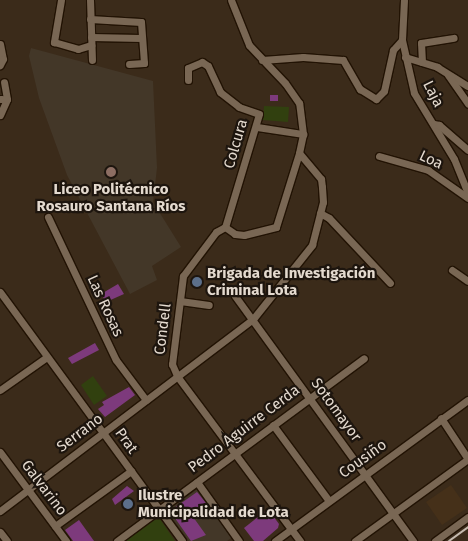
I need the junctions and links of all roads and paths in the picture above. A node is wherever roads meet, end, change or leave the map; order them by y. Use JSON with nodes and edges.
{"nodes":[{"id":1,"x":61,"y":0,"type":"edge"},
{"id":2,"x":90,"y":0,"type":"edge"},
{"id":3,"x":231,"y":0,"type":"edge"},
{"id":4,"x":404,"y":0,"type":"edge"},
{"id":5,"x":90,"y":19,"type":"junction"},
{"id":6,"x":91,"y":37,"type":"junction"},
{"id":7,"x":141,"y":38,"type":"junction"},
{"id":8,"x":454,"y":38,"type":"dead end"},
{"id":9,"x":402,"y":40,"type":"junction"},
{"id":10,"x":0,"y":44,"type":"edge"},
{"id":11,"x":91,"y":45,"type":"junction"},
{"id":12,"x":405,"y":57,"type":"junction"},
{"id":13,"x":92,"y":60,"type":"dead end"},
{"id":14,"x":262,"y":60,"type":"junction"},
{"id":15,"x":422,"y":62,"type":"junction"},
{"id":16,"x":129,"y":64,"type":"dead end"},
{"id":17,"x":0,"y":65,"type":"edge"},
{"id":18,"x":446,"y":72,"type":"junction"},
{"id":19,"x":188,"y":80,"type":"dead end"},
{"id":20,"x":4,"y":82,"type":"dead end"},
{"id":21,"x":468,"y":86,"type":"edge"},
{"id":22,"x":468,"y":104,"type":"edge"},
{"id":23,"x":0,"y":115,"type":"edge"},
{"id":24,"x":434,"y":124,"type":"junction"},
{"id":25,"x":257,"y":127,"type":"junction"},
{"id":26,"x":303,"y":134,"type":"junction"},
{"id":27,"x":468,"y":150,"type":"edge"},
{"id":28,"x":299,"y":153,"type":"junction"},
{"id":29,"x":379,"y":156,"type":"dead end"},
{"id":30,"x":468,"y":193,"type":"edge"},
{"id":31,"x":468,"y":198,"type":"edge"},
{"id":32,"x":320,"y":213,"type":"junction"},
{"id":33,"x":48,"y":217,"type":"dead end"},
{"id":34,"x":225,"y":227,"type":"junction"},
{"id":35,"x":452,"y":270,"type":"dead end"},
{"id":36,"x":468,"y":281,"type":"edge"},
{"id":37,"x":390,"y":283,"type":"dead end"},
{"id":38,"x":0,"y":292,"type":"edge"},
{"id":39,"x":235,"y":296,"type":"dead end"},
{"id":40,"x":180,"y":301,"type":"junction"},
{"id":41,"x":209,"y":305,"type":"dead end"},
{"id":42,"x":252,"y":319,"type":"junction"},
{"id":43,"x":47,"y":357,"type":"junction"},
{"id":44,"x":364,"y":358,"type":"dead end"},
{"id":45,"x":177,"y":376,"type":"junction"},
{"id":46,"x":0,"y":390,"type":"edge"},
{"id":47,"x":310,"y":398,"type":"junction"},
{"id":48,"x":146,"y":400,"type":"junction"},
{"id":49,"x":468,"y":400,"type":"edge"},
{"id":50,"x":441,"y":418,"type":"junction"},
{"id":51,"x":273,"y":425,"type":"junction"},
{"id":52,"x":103,"y":433,"type":"junction"},
{"id":53,"x":0,"y":452,"type":"edge"},
{"id":54,"x":234,"y":454,"type":"junction"},
{"id":55,"x":468,"y":459,"type":"edge"},
{"id":56,"x":131,"y":471,"type":"junction"},
{"id":57,"x":366,"y":474,"type":"junction"},
{"id":58,"x":197,"y":482,"type":"junction"},
{"id":59,"x":28,"y":490,"type":"junction"},
{"id":60,"x":329,"y":501,"type":"junction"},
{"id":61,"x":159,"y":510,"type":"junction"},
{"id":62,"x":0,"y":511,"type":"edge"},
{"id":63,"x":393,"y":513,"type":"junction"},
{"id":64,"x":468,"y":517,"type":"edge"},
{"id":65,"x":55,"y":526,"type":"junction"},
{"id":66,"x":291,"y":529,"type":"junction"},
{"id":67,"x":0,"y":532,"type":"edge"},
{"id":68,"x":6,"y":541,"type":"edge"},
{"id":69,"x":66,"y":541,"type":"edge"},
{"id":70,"x":118,"y":541,"type":"edge"},
{"id":71,"x":182,"y":541,"type":"edge"},
{"id":72,"x":239,"y":541,"type":"edge"},
{"id":73,"x":275,"y":541,"type":"edge"},
{"id":74,"x":300,"y":541,"type":"edge"},
{"id":75,"x":354,"y":541,"type":"edge"},
{"id":76,"x":413,"y":541,"type":"edge"},
{"id":77,"x":435,"y":541,"type":"edge"}],
"edges":[{"from":1,"to":11,"type":"street"},
{"from":2,"to":5,"type":"street"},
{"from":3,"to":14,"type":"street"},
{"from":4,"to":9,"type":"street","name":"Laja"},
{"from":5,"to":6,"type":"street"},
{"from":5,"to":7,"type":"street"},
{"from":6,"to":7,"type":"street"},
{"from":6,"to":11,"type":"street"},
{"from":7,"to":16,"type":"street"},
{"from":8,"to":15,"type":"street"},
{"from":9,"to":12,"type":"street","name":"Laja"},
{"from":9,"to":14,"type":"street"},
{"from":10,"to":17,"type":"street"},
{"from":11,"to":13,"type":"street"},
{"from":12,"to":15,"type":"street"},
{"from":12,"to":24,"type":"street","name":"Laja"},
{"from":14,"to":26,"type":"street"},
{"from":15,"to":18,"type":"street"},
{"from":18,"to":21,"type":"street"},
{"from":18,"to":22,"type":"street"},
{"from":19,"to":25,"type":"street","name":"Colcura"},
{"from":20,"to":23,"type":"street"},
{"from":24,"to":27,"type":"street"},
{"from":24,"to":30,"type":"street","name":"Laja"},
{"from":25,"to":26,"type":"street"},
{"from":25,"to":34,"type":"street","name":"Colcura"},
{"from":26,"to":28,"type":"street"},
{"from":28,"to":32,"type":"street","name":"Serrano"},
{"from":28,"to":34,"type":"street"},
{"from":29,"to":31,"type":"street","name":"Loa"},
{"from":32,"to":37,"type":"street"},
{"from":32,"to":42,"type":"street","name":"Serrano"},
{"from":33,"to":48,"type":"street","name":"Las Rosas"},
{"from":34,"to":40,"type":"street","name":"Condell"},
{"from":35,"to":36,"type":"street"},
{"from":38,"to":43,"type":"street","name":"Prat"},
{"from":39,"to":42,"type":"street","name":"Sotomayor"},
{"from":40,"to":41,"type":"street"},
{"from":40,"to":45,"type":"street","name":"Condell"},
{"from":42,"to":45,"type":"street","name":"Serrano"},
{"from":42,"to":47,"type":"street","name":"Sotomayor"},
{"from":43,"to":46,"type":"street"},
{"from":43,"to":52,"type":"street","name":"Prat"},
{"from":44,"to":47,"type":"street","name":"Pedro Aguirre Cerda"},
{"from":45,"to":48,"type":"street","name":"Serrano"},
{"from":45,"to":54,"type":"street","name":"Condell"},
{"from":47,"to":51,"type":"street","name":"Pedro Aguirre Cerda"},
{"from":47,"to":57,"type":"street","name":"Sotomayor"},
{"from":48,"to":52,"type":"street","name":"Serrano"},
{"from":49,"to":50,"type":"street","name":"Cousiño"},
{"from":50,"to":55,"type":"street"},
{"from":50,"to":57,"type":"street","name":"Cousiño"},
{"from":51,"to":54,"type":"street","name":"Pedro Aguirre Cerda"},
{"from":51,"to":60,"type":"street"},
{"from":52,"to":56,"type":"street","name":"Prat"},
{"from":52,"to":59,"type":"street","name":"Serrano"},
{"from":53,"to":59,"type":"street","name":"Galvarino"},
{"from":54,"to":58,"type":"street","name":"Pedro Aguirre Cerda"},
{"from":54,"to":66,"type":"street","name":"Condell"},
{"from":55,"to":63,"type":"street"},
{"from":56,"to":61,"type":"street","name":"Prat"},
{"from":56,"to":65,"type":"street"},
{"from":57,"to":60,"type":"street","name":"Cousiño"},
{"from":57,"to":63,"type":"street","name":"Sotomayor"},
{"from":58,"to":61,"type":"street","name":"Pedro Aguirre Cerda"},
{"from":58,"to":72,"type":"street"},
{"from":59,"to":62,"type":"street","name":"Serrano"},
{"from":59,"to":65,"type":"street","name":"Galvarino"},
{"from":60,"to":66,"type":"street","name":"Cousiño"},
{"from":61,"to":70,"type":"street","name":"Pedro Aguirre Cerda"},
{"from":61,"to":71,"type":"street","name":"Prat"},
{"from":63,"to":75,"type":"street"},
{"from":63,"to":76,"type":"street","name":"Sotomayor"},
{"from":64,"to":77,"type":"street"},
{"from":65,"to":69,"type":"street","name":"Galvarino"},
{"from":66,"to":73,"type":"street","name":"Cousiño"},
{"from":66,"to":74,"type":"street","name":"Condell"},
{"from":67,"to":68,"type":"street"}]}
